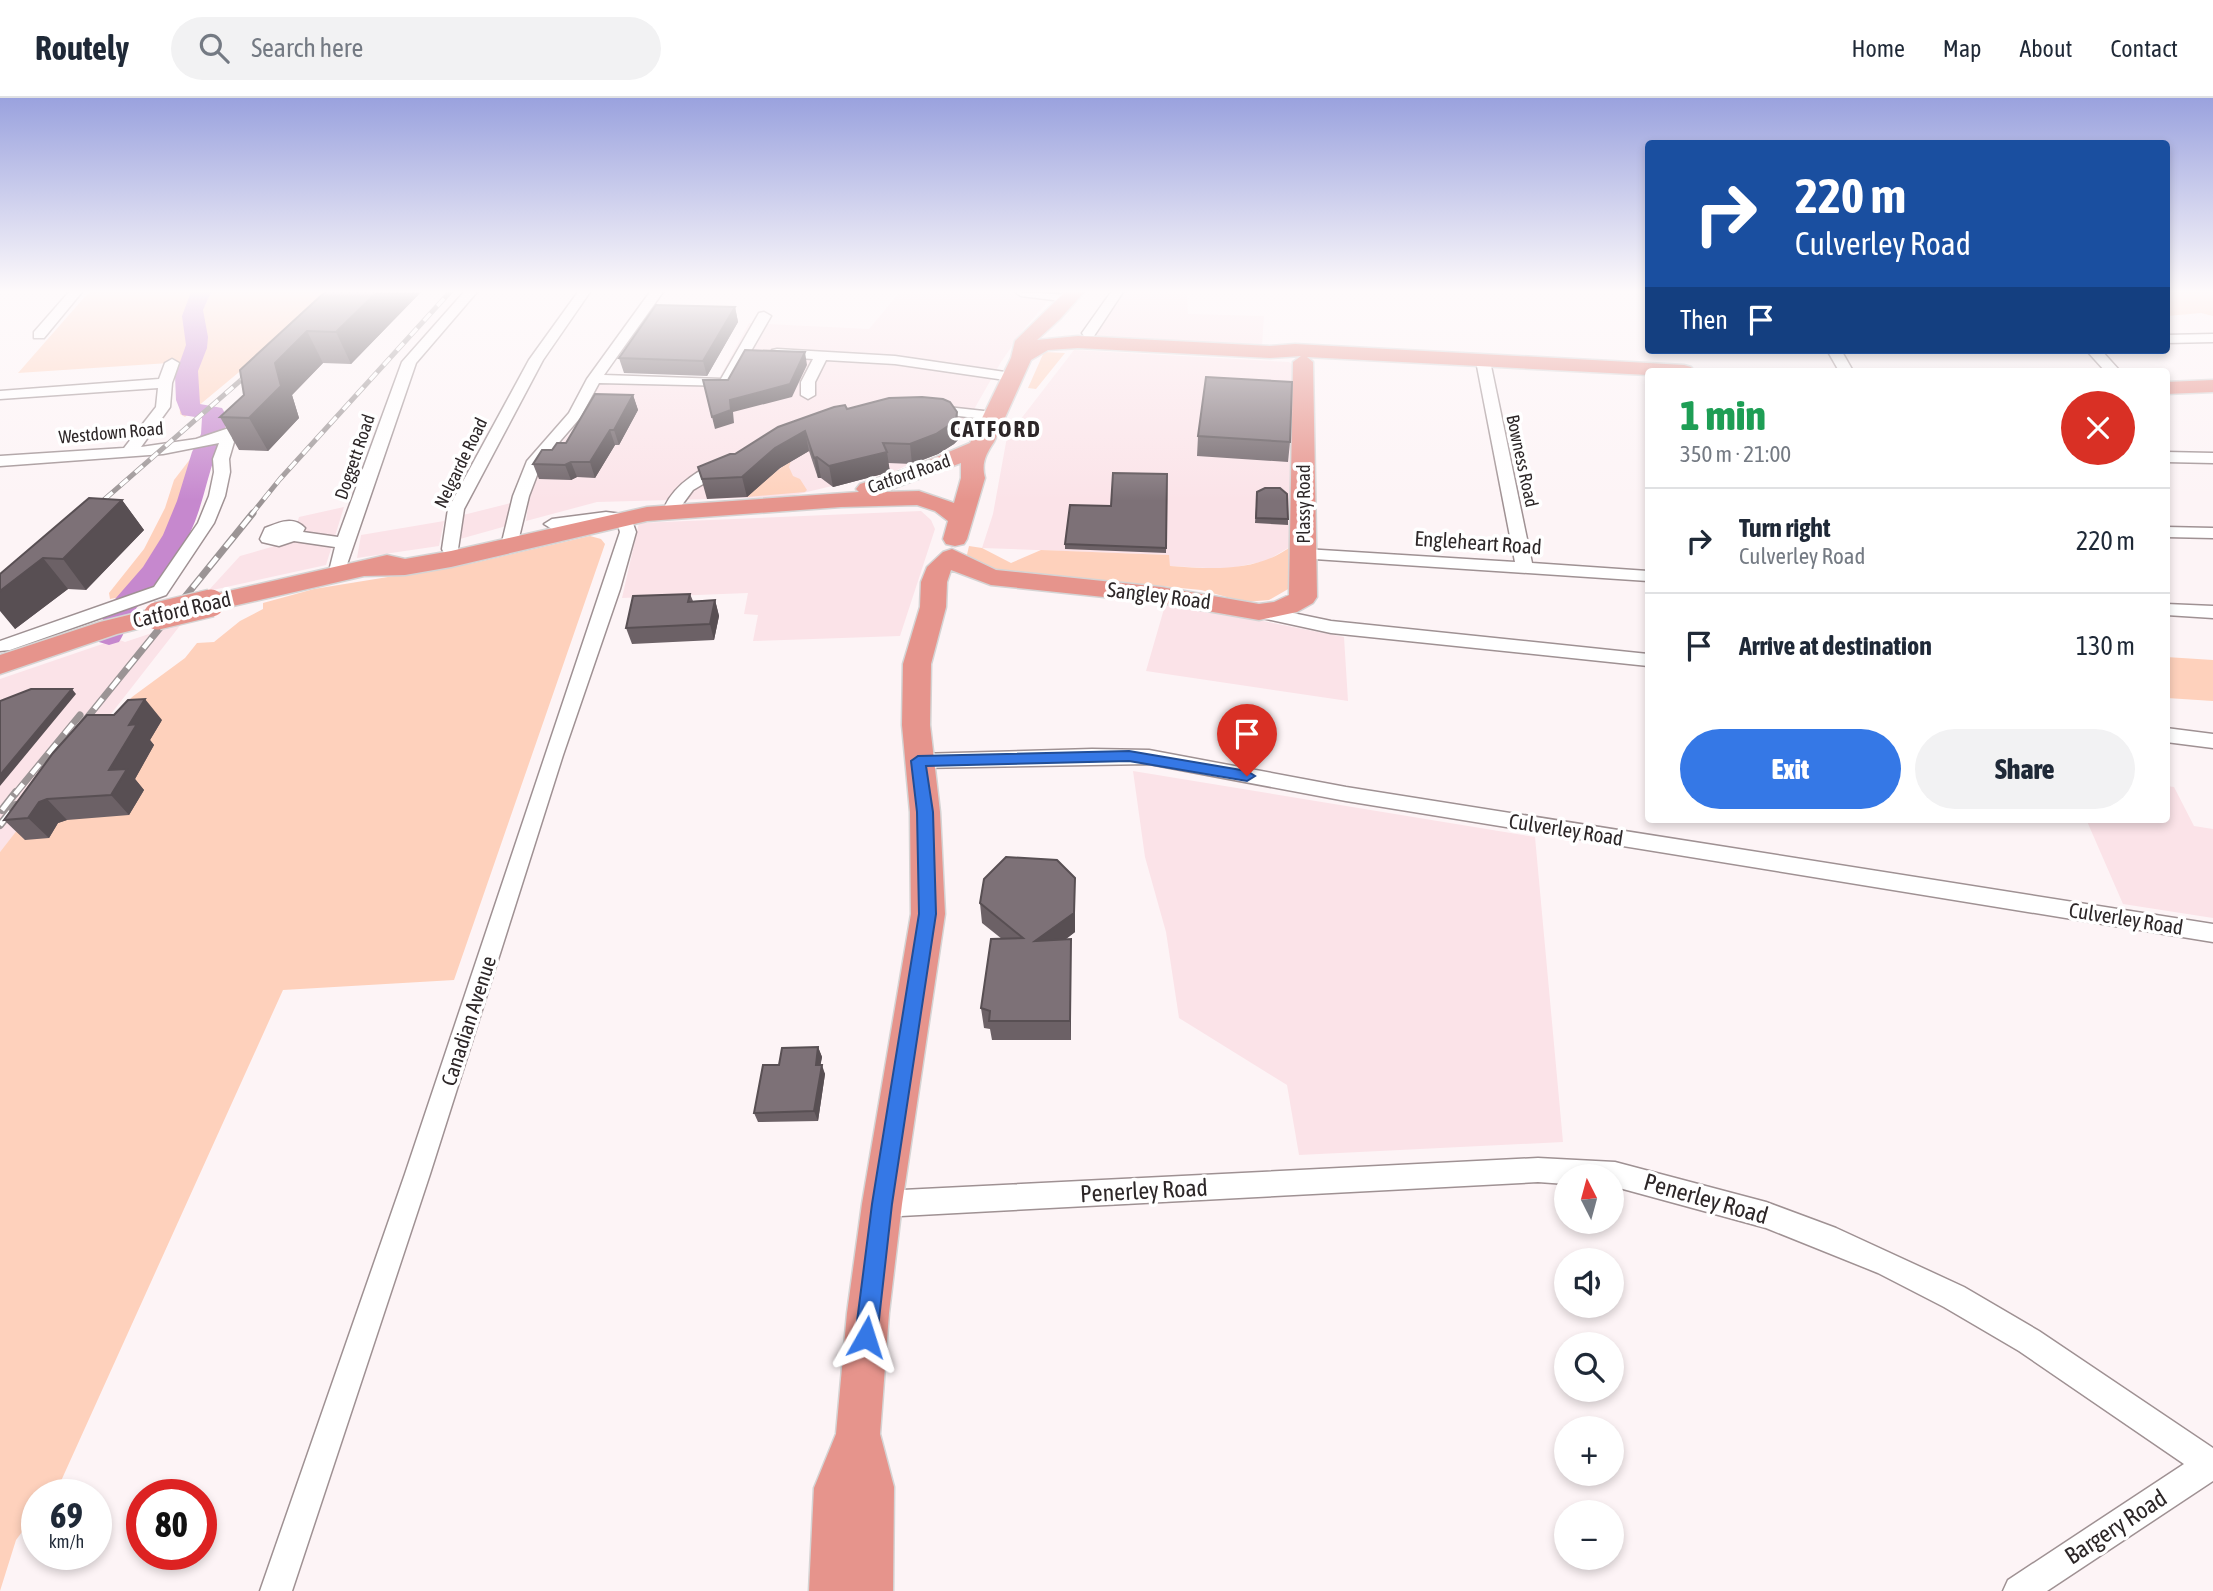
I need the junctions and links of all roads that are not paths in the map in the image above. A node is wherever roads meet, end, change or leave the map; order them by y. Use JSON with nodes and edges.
{"nodes":[{"id":1,"x":1483,"y":361,"type":"edge"},
{"id":2,"x":409,"y":362,"type":"edge"},
{"id":3,"x":535,"y":362,"type":"edge"},
{"id":4,"x":608,"y":362,"type":"edge"},
{"id":5,"x":739,"y":362,"type":"edge"},
{"id":6,"x":819,"y":362,"type":"edge"},
{"id":7,"x":907,"y":362,"type":"edge"},
{"id":8,"x":1019,"y":362,"type":"edge"},
{"id":9,"x":1303,"y":362,"type":"edge"},
{"id":10,"x":1495,"y":362,"type":"edge"},
{"id":11,"x":172,"y":363,"type":"dead end"},
{"id":12,"x":1645,"y":370,"type":"edge"},
{"id":13,"x":1012,"y":377,"type":"junction"},
{"id":14,"x":594,"y":379,"type":"junction"},
{"id":15,"x":164,"y":383,"type":"junction"},
{"id":16,"x":2213,"y":386,"type":"edge"},
{"id":17,"x":2170,"y":388,"type":"edge"},
{"id":18,"x":0,"y":395,"type":"edge"},
{"id":19,"x":808,"y":395,"type":"dead end"},
{"id":20,"x":246,"y":400,"type":"edge"},
{"id":21,"x":910,"y":409,"type":"edge"},
{"id":22,"x":993,"y":416,"type":"junction"},
{"id":23,"x":221,"y":440,"type":"junction"},
{"id":24,"x":977,"y":448,"type":"junction"},
{"id":25,"x":130,"y":451,"type":"junction"},
{"id":26,"x":743,"y":456,"type":"edge"},
{"id":27,"x":2170,"y":457,"type":"edge"},
{"id":28,"x":2213,"y":458,"type":"edge"},
{"id":29,"x":0,"y":461,"type":"edge"},
{"id":30,"x":841,"y":500,"type":"junction"},
{"id":31,"x":673,"y":506,"type":"junction"},
{"id":32,"x":700,"y":509,"type":"junction"},
{"id":33,"x":624,"y":518,"type":"junction"},
{"id":34,"x":960,"y":518,"type":"junction"},
{"id":35,"x":552,"y":524,"type":"junction"},
{"id":36,"x":2170,"y":532,"type":"edge"},
{"id":37,"x":2213,"y":533,"type":"edge"},
{"id":38,"x":293,"y":536,"type":"dead end"},
{"id":39,"x":510,"y":540,"type":"junction"},
{"id":40,"x":345,"y":542,"type":"junction"},
{"id":41,"x":450,"y":549,"type":"junction"},
{"id":42,"x":1305,"y":554,"type":"junction"},
{"id":43,"x":952,"y":557,"type":"junction"},
{"id":44,"x":368,"y":569,"type":"junction"},
{"id":45,"x":1525,"y":569,"type":"junction"},
{"id":46,"x":336,"y":575,"type":"junction"},
{"id":47,"x":1645,"y":576,"type":"edge"},
{"id":48,"x":990,"y":578,"type":"junction"},
{"id":49,"x":1304,"y":597,"type":"junction"},
{"id":50,"x":933,"y":607,"type":"junction"},
{"id":51,"x":2170,"y":609,"type":"edge"},
{"id":52,"x":1259,"y":612,"type":"junction"},
{"id":53,"x":2213,"y":612,"type":"edge"},
{"id":54,"x":1369,"y":631,"type":"junction"},
{"id":55,"x":2,"y":655,"type":"edge"},
{"id":56,"x":1645,"y":660,"type":"edge"},
{"id":57,"x":2170,"y":736,"type":"edge"},
{"id":58,"x":2213,"y":741,"type":"edge"},
{"id":59,"x":918,"y":761,"type":"junction"},
{"id":60,"x":2213,"y":933,"type":"edge"},
{"id":61,"x":882,"y":1204,"type":"junction"},
{"id":62,"x":858,"y":1434,"type":"junction"},
{"id":63,"x":2212,"y":1464,"type":"edge"},
{"id":64,"x":276,"y":1591,"type":"edge"},
{"id":65,"x":833,"y":1591,"type":"edge"},
{"id":66,"x":869,"y":1591,"type":"edge"},
{"id":67,"x":2019,"y":1591,"type":"edge"}],
"edges":[{"from":1,"to":45,"type":"street","name":"Bowness Road"},
{"from":2,"to":40,"type":"street","name":"Doggett Road"},
{"from":3,"to":41,"type":"street","name":"Nelgarde Road"},
{"from":4,"to":14,"type":"street"},
{"from":5,"to":14,"type":"street"},
{"from":6,"to":19,"type":"street"},
{"from":7,"to":13,"type":"street"},
{"from":8,"to":13,"type":"highway"},
{"from":9,"to":42,"type":"highway","name":"Plassy Road"},
{"from":10,"to":12,"type":"highway"},
{"from":11,"to":15,"type":"street"},
{"from":13,"to":22,"type":"highway"},
{"from":14,"to":39,"type":"street"},
{"from":15,"to":18,"type":"street"},
{"from":15,"to":25,"type":"street"},
{"from":16,"to":17,"type":"highway"},
{"from":20,"to":23,"type":"street"},
{"from":21,"to":22,"type":"street"},
{"from":22,"to":24,"type":"highway"},
{"from":23,"to":25,"type":"street","name":"Westdown Road"},
{"from":23,"to":55,"type":"street"},
{"from":24,"to":30,"type":"highway","name":"Catford Road"},
{"from":24,"to":34,"type":"highway"},
{"from":25,"to":29,"type":"street","name":"Westdown Road"},
{"from":26,"to":31,"type":"street"},
{"from":27,"to":28,"type":"street"},
{"from":30,"to":32,"type":"highway","name":"Catford Road"},
{"from":30,"to":34,"type":"highway","name":"Catford Road"},
{"from":31,"to":32,"type":"highway","name":"Catford Road"},
{"from":31,"to":35,"type":"highway","name":"Catford Road"},
{"from":32,"to":33,"type":"highway","name":"Catford Road"},
{"from":33,"to":35,"type":"street"},
{"from":33,"to":39,"type":"highway","name":"Catford Road"},
{"from":33,"to":64,"type":"street","name":"Canadian Avenue"},
{"from":34,"to":43,"type":"highway"},
{"from":35,"to":39,"type":"highway","name":"Catford Road"},
{"from":36,"to":37,"type":"street"},
{"from":38,"to":40,"type":"street"},
{"from":39,"to":41,"type":"highway","name":"Catford Road"},
{"from":39,"to":44,"type":"highway","name":"Catford Road"},
{"from":40,"to":46,"type":"street","name":"Doggett Road"},
{"from":41,"to":44,"type":"highway","name":"Catford Road"},
{"from":42,"to":45,"type":"street","name":"Engleheart Road"},
{"from":42,"to":49,"type":"highway","name":"Plassy Road"},
{"from":43,"to":48,"type":"highway","name":"Sangley Road"},
{"from":43,"to":50,"type":"highway"},
{"from":44,"to":46,"type":"highway","name":"Catford Road"},
{"from":45,"to":47,"type":"street","name":"Engleheart Road"},
{"from":46,"to":55,"type":"highway","name":"Catford Road","bridge":true},
{"from":48,"to":50,"type":"highway"},
{"from":48,"to":52,"type":"highway","name":"Sangley Road"},
{"from":49,"to":52,"type":"highway"},
{"from":49,"to":54,"type":"street","name":"Sangley Road"},
{"from":50,"to":59,"type":"highway"},
{"from":51,"to":53,"type":"street"},
{"from":52,"to":54,"type":"street","name":"Sangley Road"},
{"from":54,"to":56,"type":"street","name":"Sangley Road"},
{"from":57,"to":58,"type":"street"},
{"from":59,"to":60,"type":"street","name":"Culverley Road"},
{"from":59,"to":61,"type":"highway"},
{"from":61,"to":62,"type":"highway"},
{"from":61,"to":63,"type":"street","name":"Penerley Road"},
{"from":62,"to":65,"type":"highway"},
{"from":62,"to":66,"type":"highway"},
{"from":63,"to":67,"type":"street","name":"Bargery Road"}]}
